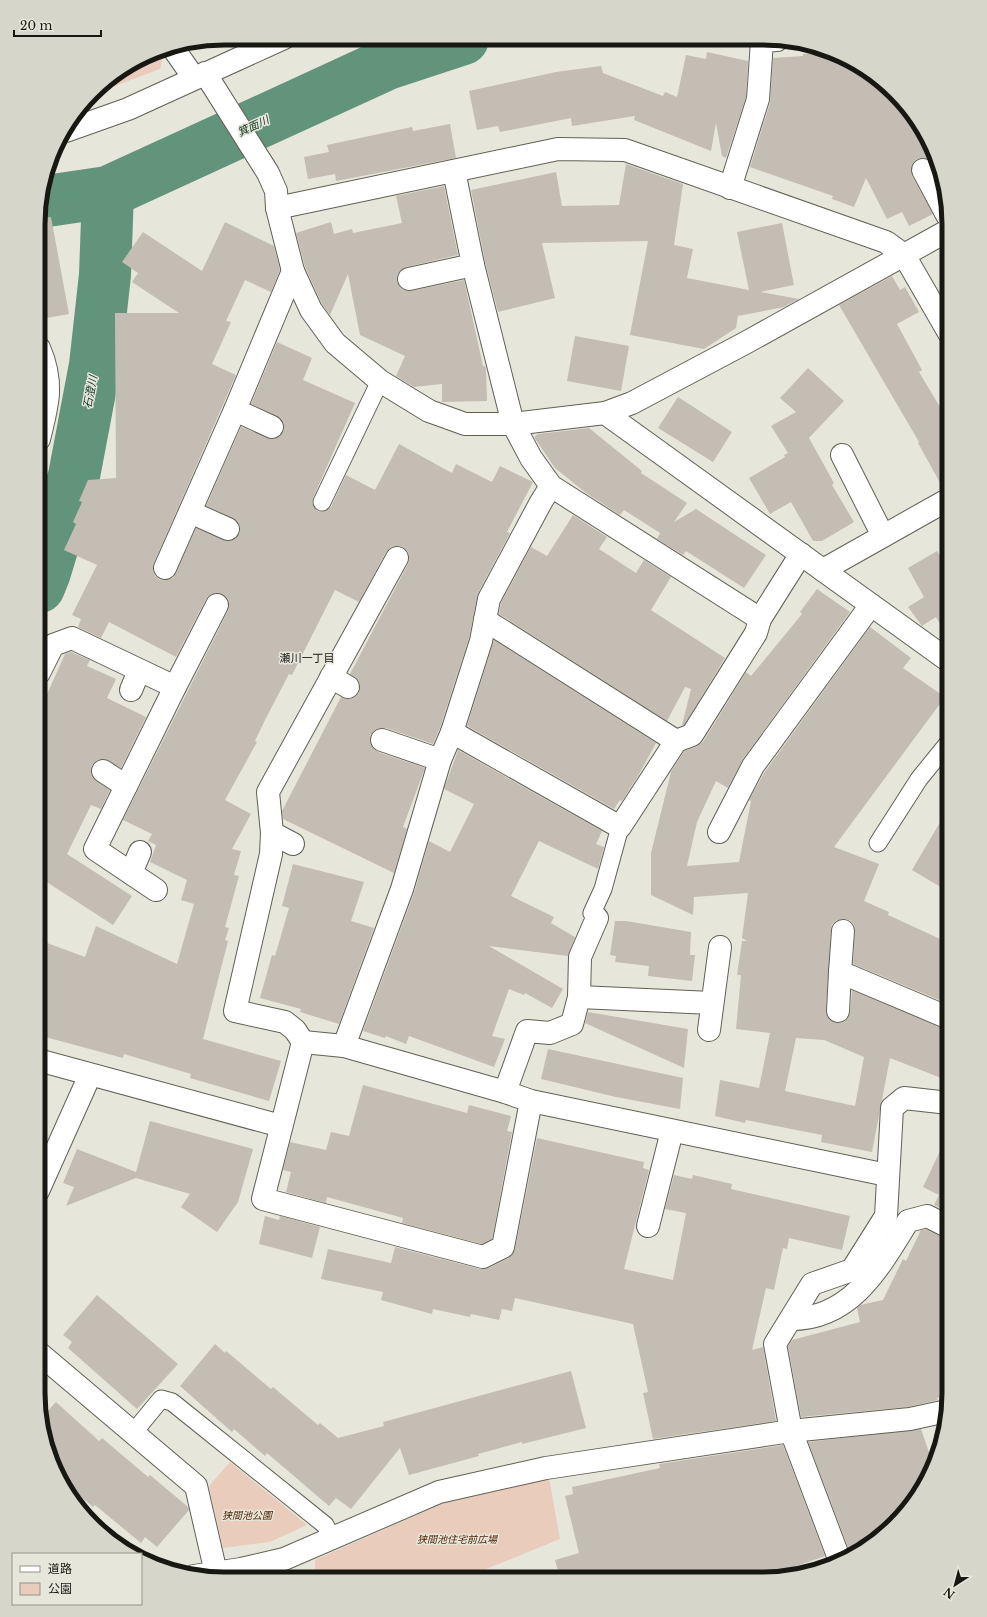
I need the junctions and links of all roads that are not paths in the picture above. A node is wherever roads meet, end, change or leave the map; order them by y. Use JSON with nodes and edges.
{"nodes":[{"id":1,"x":270,"y":45,"type":"edge"},
{"id":2,"x":762,"y":45,"type":"edge"},
{"id":3,"x":177,"y":52,"type":"edge"},
{"id":4,"x":204,"y":79,"type":"junction"},
{"id":5,"x":73,"y":129,"type":"edge"},
{"id":6,"x":923,"y":170,"type":"dead end"},
{"id":7,"x":454,"y":171,"type":"junction"},
{"id":8,"x":730,"y":188,"type":"junction"},
{"id":9,"x":940,"y":202,"type":"edge"},
{"id":10,"x":277,"y":208,"type":"junction"},
{"id":11,"x":942,"y":234,"type":"edge"},
{"id":12,"x":904,"y":255,"type":"junction"},
{"id":13,"x":473,"y":265,"type":"junction"},
{"id":14,"x":293,"y":271,"type":"junction"},
{"id":15,"x":409,"y":279,"type":"dead end"},
{"id":16,"x":942,"y":321,"type":"edge"},
{"id":17,"x":45,"y":361,"type":"edge"},
{"id":18,"x":380,"y":381,"type":"junction"},
{"id":19,"x":235,"y":410,"type":"junction"},
{"id":20,"x":605,"y":413,"type":"junction"},
{"id":21,"x":45,"y":416,"type":"edge"},
{"id":22,"x":513,"y":424,"type":"junction"},
{"id":23,"x":272,"y":427,"type":"dead end"},
{"id":24,"x":842,"y":455,"type":"dead end"},
{"id":25,"x":551,"y":486,"type":"junction"},
{"id":26,"x":322,"y":502,"type":"dead end"},
{"id":27,"x":942,"y":503,"type":"edge"},
{"id":28,"x":190,"y":512,"type":"junction"},
{"id":29,"x":228,"y":529,"type":"dead end"},
{"id":30,"x":883,"y":536,"type":"junction"},
{"id":31,"x":801,"y":554,"type":"junction"},
{"id":32,"x":396,"y":558,"type":"dead end"},
{"id":33,"x":165,"y":568,"type":"dead end"},
{"id":34,"x":823,"y":570,"type":"junction"},
{"id":35,"x":218,"y":605,"type":"dead end"},
{"id":36,"x":871,"y":605,"type":"junction"},
{"id":37,"x":760,"y":619,"type":"junction"},
{"id":38,"x":485,"y":620,"type":"junction"},
{"id":39,"x":942,"y":656,"type":"edge"},
{"id":40,"x":45,"y":661,"type":"edge"},
{"id":41,"x":175,"y":687,"type":"junction"},
{"id":42,"x":452,"y":732,"type":"junction"},
{"id":43,"x":382,"y":740,"type":"dead end"},
{"id":44,"x":676,"y":741,"type":"junction"},
{"id":45,"x":942,"y":751,"type":"edge"},
{"id":46,"x":440,"y":760,"type":"junction"},
{"id":47,"x":103,"y":771,"type":"dead end"},
{"id":48,"x":126,"y":786,"type":"junction"},
{"id":49,"x":620,"y":827,"type":"junction"},
{"id":50,"x":719,"y":832,"type":"dead end"},
{"id":51,"x":272,"y":833,"type":"junction"},
{"id":52,"x":878,"y":843,"type":"dead end"},
{"id":53,"x":293,"y":844,"type":"dead end"},
{"id":54,"x":140,"y":852,"type":"dead end"},
{"id":55,"x":131,"y":873,"type":"junction"},
{"id":56,"x":156,"y":890,"type":"dead end"},
{"id":57,"x":597,"y":918,"type":"joint"},
{"id":58,"x":843,"y":931,"type":"dead end"},
{"id":59,"x":720,"y":947,"type":"dead end"},
{"id":60,"x":840,"y":972,"type":"junction"},
{"id":61,"x":579,"y":997,"type":"junction"},
{"id":62,"x":712,"y":1003,"type":"junction"},
{"id":63,"x":838,"y":1010,"type":"dead end"},
{"id":64,"x":942,"y":1015,"type":"edge"},
{"id":65,"x":708,"y":1030,"type":"dead end"},
{"id":66,"x":303,"y":1042,"type":"junction"},
{"id":67,"x":344,"y":1046,"type":"junction"},
{"id":68,"x":45,"y":1062,"type":"edge"},
{"id":69,"x":90,"y":1075,"type":"junction"},
{"id":70,"x":505,"y":1092,"type":"junction"},
{"id":71,"x":531,"y":1101,"type":"junction"},
{"id":72,"x":942,"y":1102,"type":"edge"},
{"id":73,"x":281,"y":1126,"type":"junction"},
{"id":74,"x":672,"y":1131,"type":"junction"},
{"id":75,"x":45,"y":1175,"type":"edge"},
{"id":76,"x":887,"y":1175,"type":"junction"},
{"id":77,"x":942,"y":1224,"type":"edge"},
{"id":78,"x":648,"y":1226,"type":"dead end"},
{"id":79,"x":791,"y":1319,"type":"junction"},
{"id":80,"x":45,"y":1358,"type":"edge"},
{"id":81,"x":941,"y":1413,"type":"edge"},
{"id":82,"x":791,"y":1431,"type":"junction"},
{"id":83,"x":133,"y":1433,"type":"junction"},
{"id":84,"x":332,"y":1538,"type":"junction"},
{"id":85,"x":838,"y":1555,"type":"edge"},
{"id":86,"x":216,"y":1572,"type":"edge"},
{"id":87,"x":244,"y":1572,"type":"edge"}],
"edges":[{"from":1,"to":4,"type":"street"},
{"from":2,"to":8,"type":"street"},
{"from":3,"to":4,"type":"street"},
{"from":4,"to":5,"type":"street"},
{"from":4,"to":10,"type":"street"},
{"from":6,"to":9,"type":"street"},
{"from":7,"to":8,"type":"street"},
{"from":7,"to":10,"type":"street"},
{"from":7,"to":13,"type":"street"},
{"from":8,"to":12,"type":"street"},
{"from":10,"to":14,"type":"street"},
{"from":11,"to":12,"type":"street"},
{"from":12,"to":16,"type":"street"},
{"from":12,"to":20,"type":"street"},
{"from":13,"to":15,"type":"street"},
{"from":13,"to":22,"type":"street"},
{"from":14,"to":18,"type":"street"},
{"from":14,"to":19,"type":"street"},
{"from":17,"to":21,"type":"street"},
{"from":18,"to":22,"type":"street"},
{"from":18,"to":26,"type":"lane"},
{"from":19,"to":23,"type":"street"},
{"from":19,"to":28,"type":"street"},
{"from":20,"to":22,"type":"street"},
{"from":20,"to":31,"type":"street"},
{"from":22,"to":25,"type":"street"},
{"from":24,"to":30,"type":"street"},
{"from":25,"to":37,"type":"street"},
{"from":25,"to":38,"type":"street"},
{"from":27,"to":30,"type":"street"},
{"from":28,"to":29,"type":"street"},
{"from":28,"to":33,"type":"street"},
{"from":30,"to":34,"type":"street"},
{"from":31,"to":34,"type":"street"},
{"from":31,"to":37,"type":"street"},
{"from":32,"to":51,"type":"street"},
{"from":34,"to":36,"type":"street"},
{"from":35,"to":41,"type":"street"},
{"from":36,"to":39,"type":"street"},
{"from":36,"to":50,"type":"street"},
{"from":37,"to":44,"type":"street"},
{"from":38,"to":42,"type":"street"},
{"from":38,"to":44,"type":"street"},
{"from":40,"to":41,"type":"street"},
{"from":41,"to":48,"type":"street"},
{"from":42,"to":46,"type":"street"},
{"from":42,"to":49,"type":"street"},
{"from":43,"to":46,"type":"street"},
{"from":44,"to":49,"type":"street"},
{"from":45,"to":52,"type":"lane"},
{"from":46,"to":67,"type":"street"},
{"from":47,"to":48,"type":"street"},
{"from":48,"to":55,"type":"street"},
{"from":49,"to":57,"type":"lane"},
{"from":51,"to":53,"type":"street"},
{"from":51,"to":66,"type":"street"},
{"from":54,"to":55,"type":"street"},
{"from":55,"to":56,"type":"street"},
{"from":57,"to":61,"type":"street"},
{"from":58,"to":60,"type":"street"},
{"from":59,"to":62,"type":"street"},
{"from":60,"to":63,"type":"street"},
{"from":60,"to":64,"type":"street"},
{"from":61,"to":62,"type":"street"},
{"from":61,"to":70,"type":"street"},
{"from":62,"to":65,"type":"street"},
{"from":66,"to":67,"type":"street"},
{"from":66,"to":73,"type":"street"},
{"from":67,"to":70,"type":"street"},
{"from":68,"to":69,"type":"street"},
{"from":69,"to":73,"type":"street"},
{"from":69,"to":75,"type":"street"},
{"from":70,"to":71,"type":"street"},
{"from":71,"to":73,"type":"street"},
{"from":71,"to":74,"type":"street"},
{"from":72,"to":76,"type":"street"},
{"from":74,"to":76,"type":"street"},
{"from":74,"to":78,"type":"street"},
{"from":76,"to":79,"type":"street"},
{"from":77,"to":79,"type":"street"},
{"from":79,"to":82,"type":"street"},
{"from":80,"to":83,"type":"street"},
{"from":81,"to":82,"type":"street"},
{"from":82,"to":84,"type":"street"},
{"from":82,"to":85,"type":"street"},
{"from":83,"to":84,"type":"lane"},
{"from":83,"to":86,"type":"street"},
{"from":84,"to":87,"type":"street"}]}
